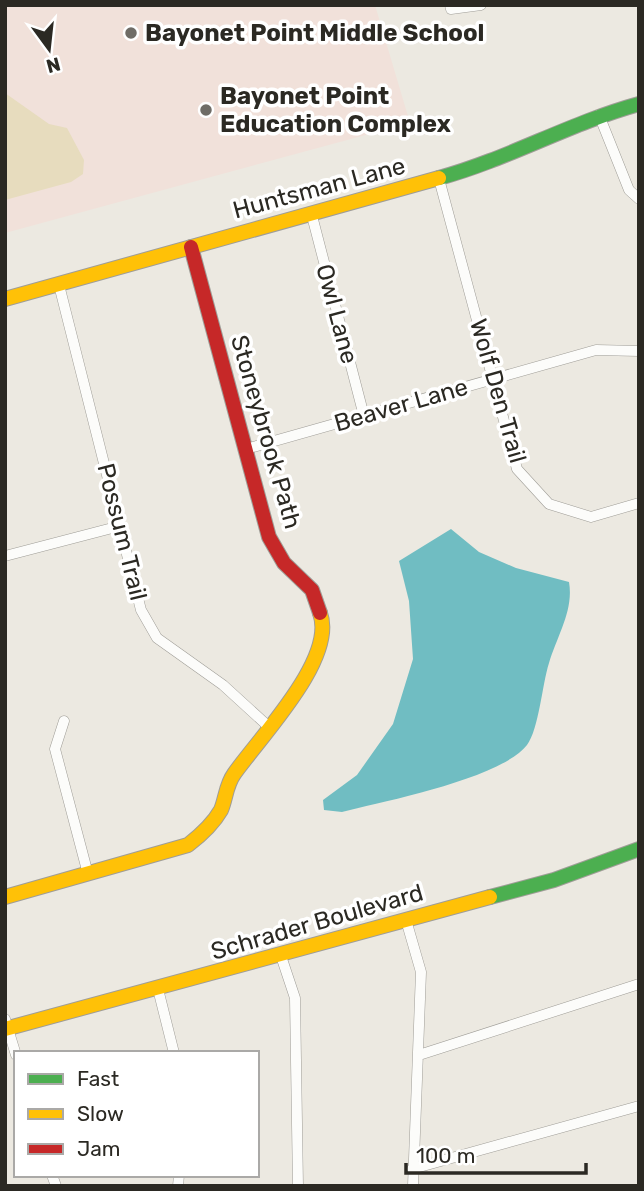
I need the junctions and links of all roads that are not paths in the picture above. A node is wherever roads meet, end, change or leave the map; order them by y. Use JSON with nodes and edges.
{"nodes":[{"id":1,"x":450,"y":5,"type":"edge"},
{"id":2,"x":481,"y":5,"type":"edge"},
{"id":3,"x":639,"y":104,"type":"edge"},
{"id":4,"x":599,"y":115,"type":"junction"},
{"id":5,"x":439,"y":179,"type":"junction"},
{"id":6,"x":639,"y":199,"type":"edge"},
{"id":7,"x":310,"y":212,"type":"junction"},
{"id":8,"x":191,"y":247,"type":"junction"},
{"id":9,"x":59,"y":285,"type":"junction"},
{"id":10,"x":5,"y":299,"type":"edge"},
{"id":11,"x":639,"y":351,"type":"edge"},
{"id":12,"x":493,"y":380,"type":"junction"},
{"id":13,"x":364,"y":416,"type":"junction"},
{"id":14,"x":246,"y":449,"type":"junction"},
{"id":15,"x":639,"y":503,"type":"edge"},
{"id":16,"x":120,"y":526,"type":"junction"},
{"id":17,"x":5,"y":556,"type":"edge"},
{"id":18,"x":64,"y":721,"type":"dead end"},
{"id":19,"x":269,"y":727,"type":"junction"},
{"id":20,"x":639,"y":849,"type":"edge"},
{"id":21,"x":88,"y":874,"type":"junction"},
{"id":22,"x":5,"y":897,"type":"edge"},
{"id":23,"x":406,"y":920,"type":"junction"},
{"id":24,"x":281,"y":956,"type":"junction"},
{"id":25,"x":639,"y":984,"type":"edge"},
{"id":26,"x":158,"y":989,"type":"junction"},
{"id":27,"x":6,"y":1025,"type":"edge"},
{"id":28,"x":15,"y":1051,"type":"edge"},
{"id":29,"x":174,"y":1051,"type":"edge"},
{"id":30,"x":419,"y":1055,"type":"junction"},
{"id":31,"x":639,"y":1106,"type":"edge"},
{"id":32,"x":412,"y":1169,"type":"junction"},
{"id":33,"x":298,"y":1186,"type":"edge"},
{"id":34,"x":414,"y":1186,"type":"edge"}],
"edges":[{"from":1,"to":2,"type":"street"},
{"from":3,"to":4,"type":"street","name":"Huntsman Lane"},
{"from":4,"to":5,"type":"street","name":"Huntsman Lane"},
{"from":4,"to":6,"type":"street"},
{"from":5,"to":7,"type":"street","name":"Huntsman Lane"},
{"from":5,"to":12,"type":"street","name":"Wolf Den Trail"},
{"from":7,"to":8,"type":"street","name":"Huntsman Lane"},
{"from":7,"to":13,"type":"street","name":"Owl Lane"},
{"from":8,"to":9,"type":"street","name":"Huntsman Lane"},
{"from":8,"to":14,"type":"street","name":"Stoneybrook Path"},
{"from":9,"to":10,"type":"street","name":"Huntsman Lane"},
{"from":9,"to":16,"type":"street","name":"Possum Trail"},
{"from":11,"to":12,"type":"street","name":"Beaver Lane"},
{"from":12,"to":13,"type":"street","name":"Beaver Lane"},
{"from":12,"to":15,"type":"street","name":"Wolf Den Trail"},
{"from":13,"to":14,"type":"street","name":"Beaver Lane"},
{"from":14,"to":19,"type":"street","name":"Stoneybrook Path"},
{"from":16,"to":17,"type":"street"},
{"from":16,"to":19,"type":"street","name":"Possum Trail"},
{"from":18,"to":21,"type":"street"},
{"from":19,"to":21,"type":"street","name":"Stoneybrook Path"},
{"from":20,"to":23,"type":"street","name":"Schrader Boulevard"},
{"from":21,"to":22,"type":"street","name":"Stoneybrook Path"},
{"from":23,"to":24,"type":"street","name":"Schrader Boulevard"},
{"from":23,"to":30,"type":"street"},
{"from":24,"to":26,"type":"street","name":"Schrader Boulevard"},
{"from":24,"to":33,"type":"street"},
{"from":25,"to":30,"type":"street"},
{"from":26,"to":27,"type":"street","name":"Schrader Boulevard"},
{"from":26,"to":29,"type":"street"},
{"from":27,"to":28,"type":"street"},
{"from":30,"to":32,"type":"street"},
{"from":31,"to":32,"type":"street"},
{"from":32,"to":34,"type":"street"}]}
